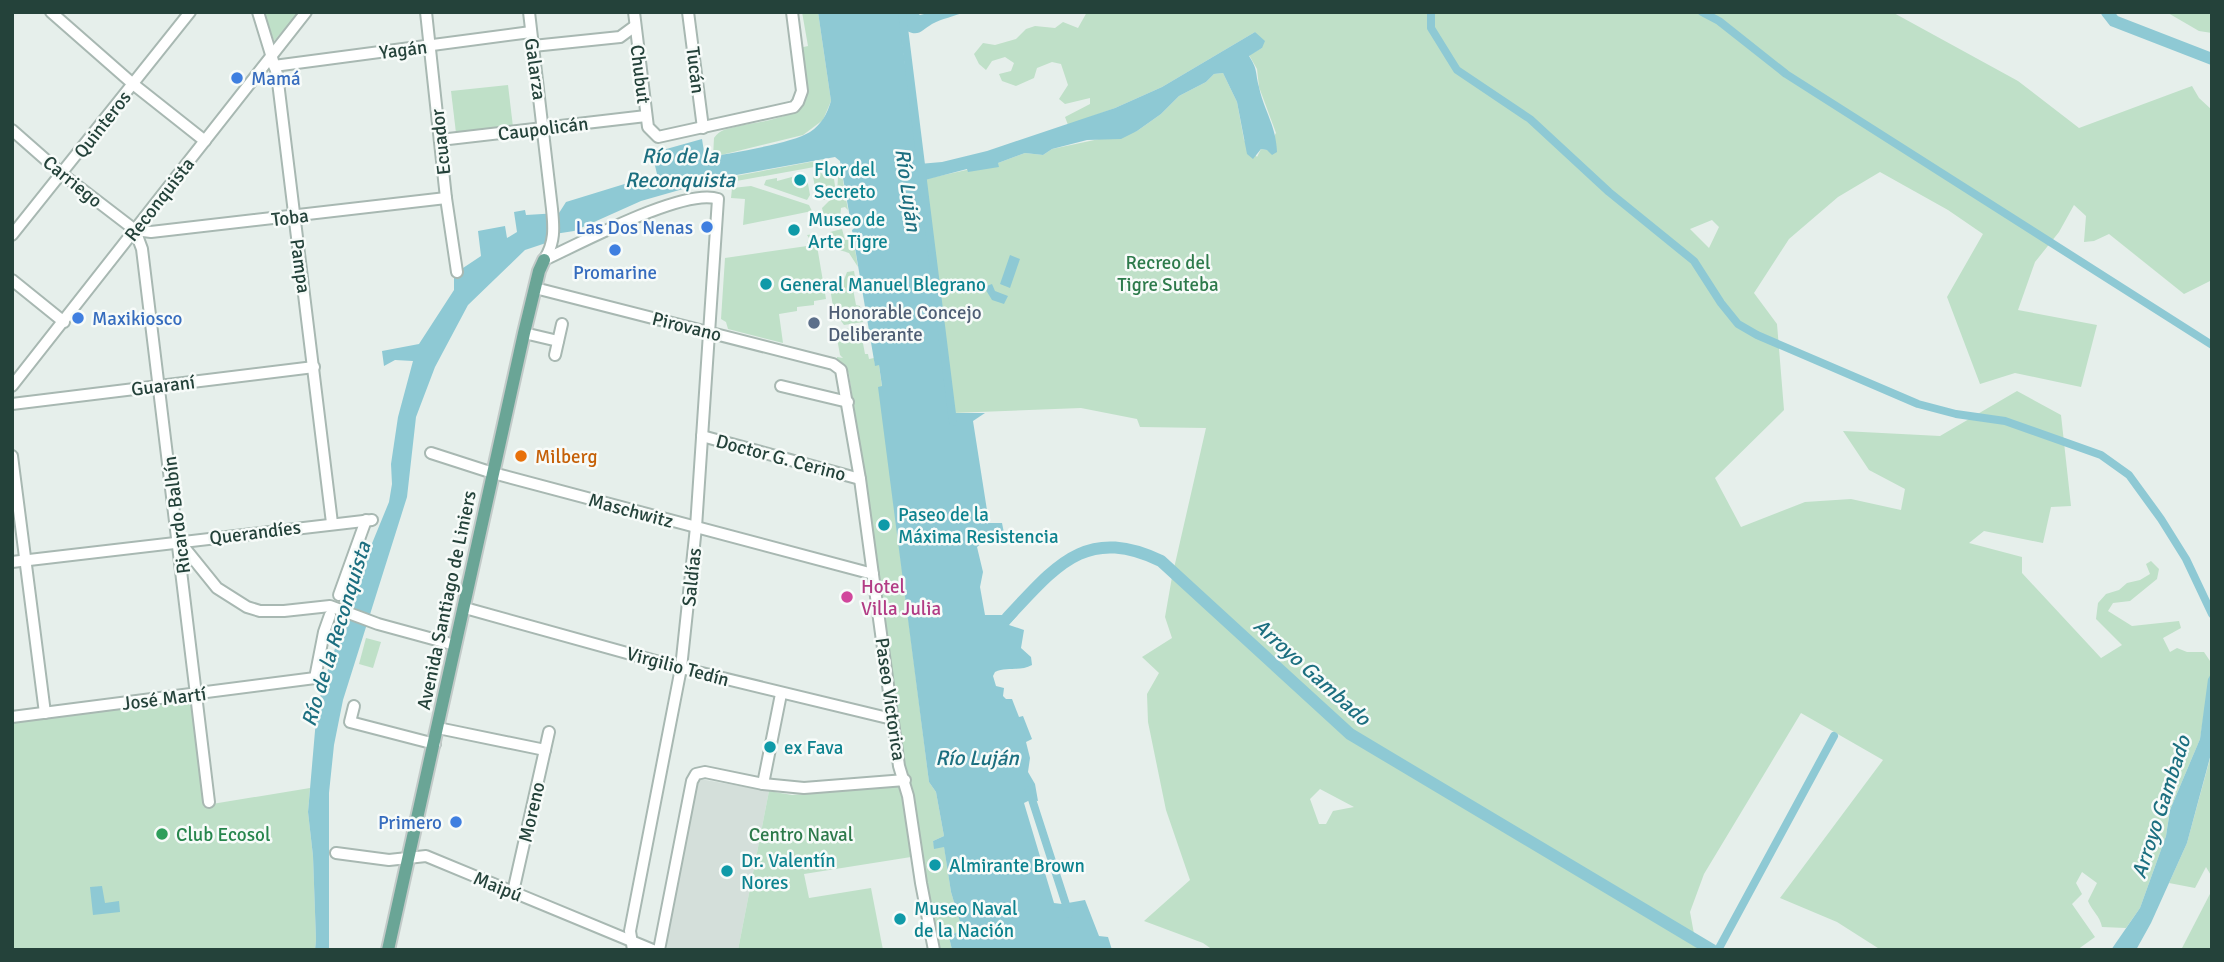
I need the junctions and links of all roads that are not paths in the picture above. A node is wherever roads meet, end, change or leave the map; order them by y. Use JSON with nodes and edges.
{"nodes":[{"id":1,"x":51,"y":12,"type":"edge"},
{"id":2,"x":190,"y":12,"type":"edge"},
{"id":3,"x":258,"y":12,"type":"edge"},
{"id":4,"x":306,"y":12,"type":"edge"},
{"id":5,"x":425,"y":12,"type":"edge"},
{"id":6,"x":529,"y":12,"type":"edge"},
{"id":7,"x":634,"y":12,"type":"edge"},
{"id":8,"x":688,"y":12,"type":"edge"},
{"id":9,"x":792,"y":12,"type":"edge"},
{"id":10,"x":635,"y":26,"type":"junction"},
{"id":11,"x":531,"y":32,"type":"junction"},
{"id":12,"x":429,"y":46,"type":"junction"},
{"id":13,"x":533,"y":46,"type":"junction"},
{"id":14,"x":273,"y":60,"type":"junction"},
{"id":15,"x":133,"y":84,"type":"junction"},
{"id":16,"x":646,"y":116,"type":"junction"},
{"id":17,"x":544,"y":128,"type":"junction"},
{"id":18,"x":703,"y":128,"type":"junction"},
{"id":19,"x":12,"y":130,"type":"edge"},
{"id":20,"x":440,"y":140,"type":"junction"},
{"id":21,"x":205,"y":141,"type":"junction"},
{"id":22,"x":62,"y":174,"type":"junction"},
{"id":23,"x":446,"y":198,"type":"junction"},
{"id":24,"x":294,"y":217,"type":"junction"},
{"id":25,"x":135,"y":230,"type":"junction"},
{"id":26,"x":12,"y":235,"type":"edge"},
{"id":27,"x":554,"y":235,"type":"junction"},
{"id":28,"x":578,"y":245,"type":"junction"},
{"id":29,"x":544,"y":260,"type":"junction"},
{"id":30,"x":457,"y":272,"type":"dead end"},
{"id":31,"x":12,"y":280,"type":"edge"},
{"id":32,"x":535,"y":288,"type":"junction"},
{"id":33,"x":64,"y":322,"type":"junction"},
{"id":34,"x":562,"y":324,"type":"dead end"},
{"id":35,"x":709,"y":331,"type":"junction"},
{"id":36,"x":524,"y":333,"type":"junction"},
{"id":37,"x":558,"y":341,"type":"junction"},
{"id":38,"x":555,"y":355,"type":"dead end"},
{"id":39,"x":314,"y":367,"type":"junction"},
{"id":40,"x":838,"y":367,"type":"joint"},
{"id":41,"x":160,"y":385,"type":"junction"},
{"id":42,"x":12,"y":386,"type":"edge"},
{"id":43,"x":782,"y":386,"type":"dead end"},
{"id":44,"x":848,"y":402,"type":"junction"},
{"id":45,"x":12,"y":404,"type":"edge"},
{"id":46,"x":702,"y":436,"type":"junction"},
{"id":47,"x":431,"y":453,"type":"dead end"},
{"id":48,"x":12,"y":456,"type":"edge"},
{"id":49,"x":493,"y":473,"type":"junction"},
{"id":50,"x":860,"y":479,"type":"junction"},
{"id":51,"x":332,"y":523,"type":"junction"},
{"id":52,"x":696,"y":527,"type":"junction"},
{"id":53,"x":178,"y":541,"type":"junction"},
{"id":54,"x":24,"y":560,"type":"junction"},
{"id":55,"x":12,"y":562,"type":"edge"},
{"id":56,"x":873,"y":574,"type":"junction"},
{"id":57,"x":339,"y":596,"type":"dead end"},
{"id":58,"x":465,"y":608,"type":"junction"},
{"id":59,"x":334,"y":612,"type":"junction"},
{"id":60,"x":455,"y":645,"type":"junction"},
{"id":61,"x":681,"y":668,"type":"junction"},
{"id":62,"x":197,"y":694,"type":"junction"},
{"id":63,"x":781,"y":694,"type":"junction"},
{"id":64,"x":354,"y":706,"type":"dead end"},
{"id":65,"x":45,"y":713,"type":"junction"},
{"id":66,"x":12,"y":717,"type":"edge"},
{"id":67,"x":892,"y":719,"type":"junction"},
{"id":68,"x":438,"y":728,"type":"junction"},
{"id":69,"x":549,"y":732,"type":"dead end"},
{"id":70,"x":435,"y":744,"type":"junction"},
{"id":71,"x":545,"y":750,"type":"junction"},
{"id":72,"x":905,"y":780,"type":"junction"},
{"id":73,"x":763,"y":784,"type":"junction"},
{"id":74,"x":209,"y":802,"type":"dead end"},
{"id":75,"x":336,"y":853,"type":"dead end"},
{"id":76,"x":408,"y":858,"type":"junction"},
{"id":77,"x":513,"y":892,"type":"junction"},
{"id":78,"x":633,"y":946,"type":"edge"},
{"id":79,"x":388,"y":950,"type":"edge"},
{"id":80,"x":653,"y":950,"type":"edge"},
{"id":81,"x":659,"y":950,"type":"edge"},
{"id":82,"x":934,"y":950,"type":"edge"}],
"edges":[{"from":1,"to":15,"type":"street"},
{"from":2,"to":15,"type":"street","name":"Quinteros"},
{"from":3,"to":14,"type":"street","name":"Pampa"},
{"from":4,"to":14,"type":"street","name":"Reconquista"},
{"from":5,"to":12,"type":"street","name":"Ecuador"},
{"from":6,"to":11,"type":"street","name":"Galarza"},
{"from":7,"to":10,"type":"street","name":"Chubut"},
{"from":8,"to":18,"type":"street","name":"Tucán"},
{"from":9,"to":18,"type":"street"},
{"from":10,"to":13,"type":"street"},
{"from":10,"to":16,"type":"street","name":"Chubut"},
{"from":11,"to":12,"type":"street","name":"Yagán"},
{"from":11,"to":13,"type":"street","name":"Galarza"},
{"from":12,"to":14,"type":"street","name":"Yagán"},
{"from":12,"to":20,"type":"street","name":"Ecuador"},
{"from":13,"to":17,"type":"street","name":"Galarza"},
{"from":14,"to":21,"type":"street","name":"Reconquista"},
{"from":14,"to":24,"type":"street","name":"Pampa"},
{"from":15,"to":21,"type":"street"},
{"from":15,"to":22,"type":"street","name":"Quinteros"},
{"from":16,"to":17,"type":"street","name":"Caupolicán"},
{"from":16,"to":18,"type":"street","name":"Chubut"},
{"from":17,"to":20,"type":"street","name":"Caupolicán"},
{"from":17,"to":27,"type":"street","name":"Galarza"},
{"from":19,"to":22,"type":"street","name":"Carriego"},
{"from":20,"to":23,"type":"street","name":"Ecuador"},
{"from":21,"to":25,"type":"street","name":"Reconquista"},
{"from":22,"to":25,"type":"street","name":"Carriego"},
{"from":22,"to":26,"type":"street","name":"Quinteros"},
{"from":23,"to":24,"type":"street","name":"Toba"},
{"from":23,"to":30,"type":"street","name":"Ecuador"},
{"from":24,"to":25,"type":"street","name":"Toba"},
{"from":24,"to":39,"type":"street","name":"Pampa"},
{"from":25,"to":33,"type":"street","name":"Reconquista"},
{"from":25,"to":41,"type":"street","name":"Ricardo Balbín"},
{"from":27,"to":28,"type":"street"},
{"from":27,"to":29,"type":"street","name":"Avenida Santiago de Liniers"},
{"from":28,"to":29,"type":"street"},
{"from":28,"to":35,"type":"street","name":"Saldías"},
{"from":29,"to":32,"type":"main road","name":"Avenida Santiago de Liniers"},
{"from":31,"to":33,"type":"street"},
{"from":32,"to":35,"type":"street","name":"Pirovano"},
{"from":32,"to":36,"type":"main road","name":"Avenida Santiago de Liniers"},
{"from":33,"to":42,"type":"street","name":"Reconquista"},
{"from":34,"to":37,"type":"street"},
{"from":35,"to":40,"type":"street","name":"Pirovano"},
{"from":35,"to":46,"type":"street","name":"Saldías"},
{"from":36,"to":37,"type":"street"},
{"from":36,"to":49,"type":"main road","name":"Avenida Santiago de Liniers"},
{"from":37,"to":38,"type":"street"},
{"from":39,"to":41,"type":"street","name":"Guaraní"},
{"from":39,"to":51,"type":"street","name":"Pampa"},
{"from":40,"to":44,"type":"street","name":"Paseo Victorica"},
{"from":41,"to":45,"type":"street","name":"Guaraní"},
{"from":41,"to":53,"type":"street","name":"Ricardo Balbín"},
{"from":43,"to":44,"type":"street"},
{"from":44,"to":50,"type":"street","name":"Paseo Victorica"},
{"from":46,"to":50,"type":"street","name":"Doctor G. Cerino"},
{"from":46,"to":52,"type":"street","name":"Saldías"},
{"from":47,"to":49,"type":"street","name":"Maschwitz"},
{"from":48,"to":54,"type":"street"},
{"from":49,"to":52,"type":"street","name":"Maschwitz"},
{"from":49,"to":58,"type":"main road","name":"Avenida Santiago de Liniers"},
{"from":50,"to":56,"type":"street","name":"Paseo Victorica"},
{"from":51,"to":53,"type":"street","name":"Querandíes"},
{"from":51,"to":57,"type":"street","name":"Querandíes"},
{"from":52,"to":56,"type":"street","name":"Maschwitz"},
{"from":52,"to":61,"type":"street","name":"Saldías"},
{"from":53,"to":54,"type":"street","name":"Querandíes"},
{"from":53,"to":59,"type":"street"},
{"from":53,"to":62,"type":"street","name":"Ricardo Balbín"},
{"from":54,"to":55,"type":"street","name":"Querandíes"},
{"from":54,"to":65,"type":"street"},
{"from":56,"to":67,"type":"street","name":"Paseo Victorica"},
{"from":58,"to":60,"type":"main road","name":"Avenida Santiago de Liniers"},
{"from":58,"to":61,"type":"street","name":"Virgilio Tedín"},
{"from":59,"to":60,"type":"street"},
{"from":59,"to":62,"type":"street","name":"José Martí"},
{"from":60,"to":68,"type":"main road","name":"Avenida Santiago de Liniers"},
{"from":61,"to":63,"type":"street","name":"Virgilio Tedín"},
{"from":61,"to":78,"type":"street","name":"Saldías"},
{"from":62,"to":65,"type":"street","name":"José Martí"},
{"from":62,"to":74,"type":"street","name":"Ricardo Balbín"},
{"from":63,"to":67,"type":"street","name":"Virgilio Tedín"},
{"from":63,"to":73,"type":"street"},
{"from":64,"to":70,"type":"street"},
{"from":65,"to":66,"type":"street","name":"José Martí"},
{"from":67,"to":72,"type":"street","name":"Paseo Victorica"},
{"from":68,"to":70,"type":"main road","name":"Avenida Santiago de Liniers"},
{"from":68,"to":71,"type":"street"},
{"from":69,"to":71,"type":"street","name":"Moreno"},
{"from":70,"to":76,"type":"main road","name":"Avenida Santiago de Liniers"},
{"from":71,"to":77,"type":"street","name":"Moreno"},
{"from":72,"to":73,"type":"street"},
{"from":72,"to":82,"type":"street","name":"Paseo Victorica"},
{"from":73,"to":81,"type":"street"},
{"from":75,"to":76,"type":"street","name":"Maipú"},
{"from":76,"to":77,"type":"street","name":"Maipú"},
{"from":76,"to":79,"type":"main road","name":"Avenida Santiago de Liniers"},
{"from":77,"to":78,"type":"street","name":"Maipú"},
{"from":78,"to":80,"type":"street","name":"Maipú"}]}
